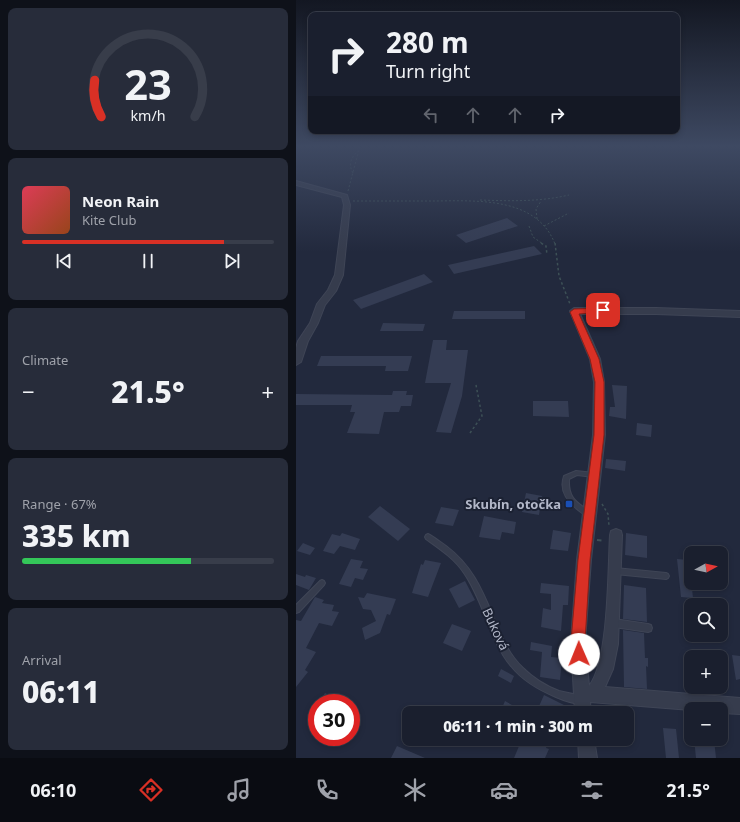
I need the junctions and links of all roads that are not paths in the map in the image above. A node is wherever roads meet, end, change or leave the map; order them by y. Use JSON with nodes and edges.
{"nodes":[{"id":1,"x":296,"y":183,"type":"edge"},
{"id":2,"x":740,"y":314,"type":"edge"},
{"id":3,"x":296,"y":362,"type":"edge"},
{"id":4,"x":595,"y":475,"type":"junction"},
{"id":5,"x":590,"y":517,"type":"junction"},
{"id":6,"x":428,"y":537,"type":"dead end"},
{"id":7,"x":615,"y":539,"type":"road end"},
{"id":8,"x":614,"y":571,"type":"junction"},
{"id":9,"x":666,"y":576,"type":"dead end"},
{"id":10,"x":322,"y":583,"type":"dead end"},
{"id":11,"x":296,"y":610,"type":"edge"},
{"id":12,"x":612,"y":623,"type":"junction"},
{"id":13,"x":648,"y":628,"type":"dead end"},
{"id":14,"x":585,"y":700,"type":"edge"},
{"id":15,"x":740,"y":706,"type":"edge"},
{"id":16,"x":587,"y":746,"type":"edge"},
{"id":17,"x":588,"y":758,"type":"edge"}],
"edges":[{"from":1,"to":3,"type":"street"},
{"from":2,"to":4,"type":"street"},
{"from":4,"to":5,"type":"street"},
{"from":4,"to":5,"type":"lane"},
{"from":5,"to":14,"type":"street"},
{"from":6,"to":14,"type":"lane","name":"Buková"},
{"from":7,"to":8,"type":"street"},
{"from":8,"to":9,"type":"lane"},
{"from":8,"to":12,"type":"street"},
{"from":10,"to":11,"type":"lane"},
{"from":12,"to":13,"type":"lane"},
{"from":12,"to":14,"type":"street"},
{"from":14,"to":15,"type":"street","name":"Buková"},
{"from":16,"to":17,"type":"street"}]}
